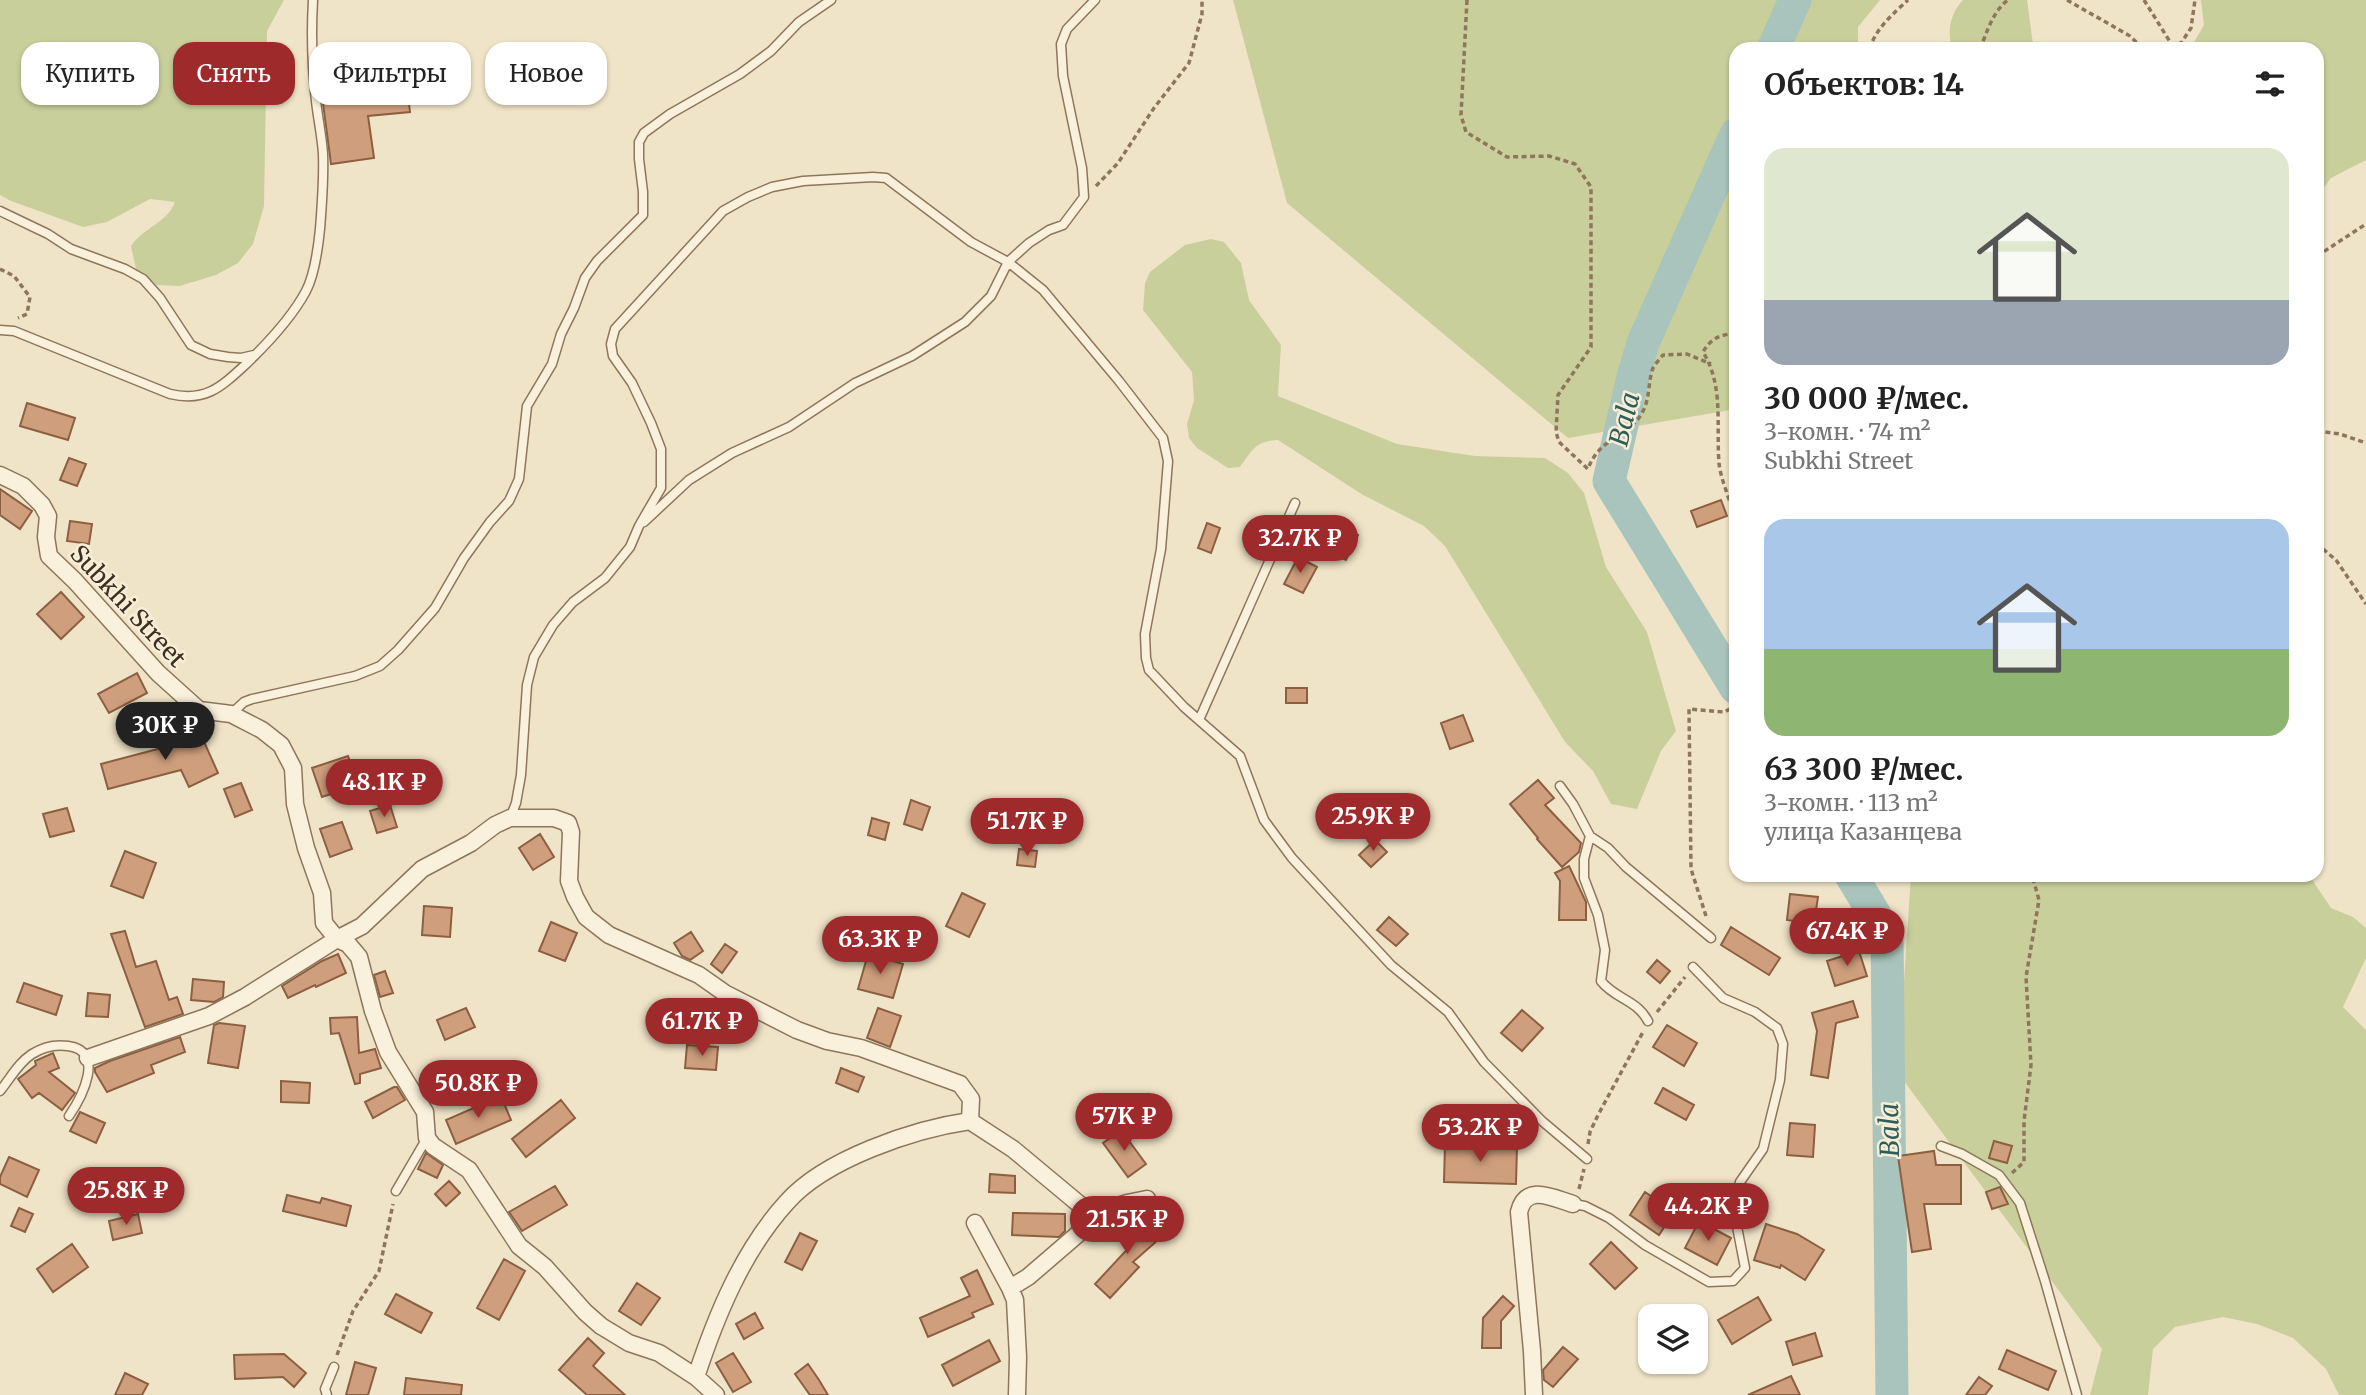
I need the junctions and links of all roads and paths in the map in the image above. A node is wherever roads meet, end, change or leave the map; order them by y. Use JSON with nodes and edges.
{"nodes":[{"id":1,"x":313,"y":0,"type":"edge"},
{"id":2,"x":831,"y":0,"type":"edge"},
{"id":3,"x":1095,"y":0,"type":"edge"},
{"id":4,"x":1202,"y":0,"type":"edge"},
{"id":5,"x":1467,"y":0,"type":"edge"},
{"id":6,"x":1908,"y":0,"type":"edge"},
{"id":7,"x":2008,"y":0,"type":"edge"},
{"id":8,"x":2067,"y":0,"type":"edge"},
{"id":9,"x":2144,"y":0,"type":"edge"},
{"id":10,"x":2194,"y":0,"type":"edge"},
{"id":11,"x":1871,"y":42,"type":"edge"},
{"id":12,"x":1983,"y":42,"type":"edge"},
{"id":13,"x":2136,"y":42,"type":"edge"},
{"id":14,"x":2169,"y":42,"type":"edge"},
{"id":15,"x":2182,"y":42,"type":"edge"},
{"id":16,"x":1084,"y":197,"type":"junction"},
{"id":17,"x":0,"y":211,"type":"edge"},
{"id":18,"x":2366,"y":224,"type":"edge"},
{"id":19,"x":2324,"y":251,"type":"edge"},
{"id":20,"x":1008,"y":262,"type":"junction"},
{"id":21,"x":0,"y":269,"type":"edge"},
{"id":22,"x":9,"y":322,"type":"dead end"},
{"id":23,"x":0,"y":330,"type":"edge"},
{"id":24,"x":1729,"y":334,"type":"edge"},
{"id":25,"x":257,"y":354,"type":"junction"},
{"id":26,"x":1711,"y":364,"type":"junction"},
{"id":27,"x":2324,"y":432,"type":"edge"},
{"id":28,"x":2366,"y":443,"type":"edge"},
{"id":29,"x":0,"y":475,"type":"edge"},
{"id":30,"x":1729,"y":497,"type":"edge"},
{"id":31,"x":1295,"y":503,"type":"dead end"},
{"id":32,"x":639,"y":526,"type":"junction"},
{"id":33,"x":2324,"y":550,"type":"edge"},
{"id":34,"x":2366,"y":604,"type":"edge"},
{"id":35,"x":1729,"y":710,"type":"edge"},
{"id":36,"x":231,"y":713,"type":"junction"},
{"id":37,"x":1199,"y":720,"type":"junction"},
{"id":38,"x":1560,"y":786,"type":"dead end"},
{"id":39,"x":510,"y":818,"type":"junction"},
{"id":40,"x":1590,"y":836,"type":"junction"},
{"id":41,"x":2034,"y":882,"type":"edge"},
{"id":42,"x":1711,"y":938,"type":"joint"},
{"id":43,"x":337,"y":939,"type":"junction"},
{"id":44,"x":1693,"y":967,"type":"joint"},
{"id":45,"x":1648,"y":1021,"type":"junction"},
{"id":46,"x":88,"y":1058,"type":"junction"},
{"id":47,"x":0,"y":1091,"type":"edge"},
{"id":48,"x":69,"y":1116,"type":"dead end"},
{"id":49,"x":970,"y":1121,"type":"junction"},
{"id":50,"x":427,"y":1138,"type":"junction"},
{"id":51,"x":1941,"y":1146,"type":"dead end"},
{"id":52,"x":1587,"y":1159,"type":"junction"},
{"id":53,"x":2004,"y":1181,"type":"junction"},
{"id":54,"x":396,"y":1191,"type":"joint"},
{"id":55,"x":1147,"y":1199,"type":"dead end"},
{"id":56,"x":1573,"y":1204,"type":"junction"},
{"id":57,"x":1087,"y":1216,"type":"junction"},
{"id":58,"x":975,"y":1223,"type":"dead end"},
{"id":59,"x":1010,"y":1288,"type":"junction"},
{"id":60,"x":334,"y":1367,"type":"joint"},
{"id":61,"x":696,"y":1377,"type":"junction"},
{"id":62,"x":327,"y":1395,"type":"edge"},
{"id":63,"x":716,"y":1395,"type":"edge"},
{"id":64,"x":1017,"y":1395,"type":"edge"},
{"id":65,"x":1534,"y":1395,"type":"edge"},
{"id":66,"x":2077,"y":1395,"type":"edge"}],
"edges":[{"from":1,"to":25,"type":"lane"},
{"from":2,"to":36,"type":"lane"},
{"from":3,"to":16,"type":"lane"},
{"from":4,"to":16,"type":"path"},
{"from":5,"to":26,"type":"path"},
{"from":6,"to":11,"type":"path"},
{"from":7,"to":12,"type":"path"},
{"from":8,"to":13,"type":"path"},
{"from":9,"to":14,"type":"path"},
{"from":10,"to":15,"type":"path"},
{"from":16,"to":20,"type":"lane"},
{"from":17,"to":25,"type":"lane"},
{"from":18,"to":19,"type":"path"},
{"from":20,"to":32,"type":"lane"},
{"from":20,"to":32,"type":"lane"},
{"from":20,"to":37,"type":"lane"},
{"from":21,"to":22,"type":"path"},
{"from":23,"to":25,"type":"lane"},
{"from":24,"to":26,"type":"path"},
{"from":26,"to":30,"type":"path"},
{"from":27,"to":28,"type":"path"},
{"from":29,"to":36,"type":"street","name":"Subkhi Street"},
{"from":31,"to":37,"type":"lane"},
{"from":32,"to":39,"type":"lane"},
{"from":33,"to":34,"type":"path"},
{"from":35,"to":42,"type":"path"},
{"from":36,"to":43,"type":"street","name":"Subkhi Street"},
{"from":37,"to":52,"type":"lane"},
{"from":38,"to":40,"type":"lane"},
{"from":39,"to":43,"type":"street"},
{"from":39,"to":49,"type":"street"},
{"from":40,"to":42,"type":"lane"},
{"from":40,"to":45,"type":"lane"},
{"from":41,"to":53,"type":"path"},
{"from":43,"to":46,"type":"street"},
{"from":43,"to":50,"type":"street"},
{"from":44,"to":45,"type":"path"},
{"from":44,"to":56,"type":"lane"},
{"from":45,"to":52,"type":"path"},
{"from":46,"to":47,"type":"lane"},
{"from":46,"to":48,"type":"lane"},
{"from":49,"to":57,"type":"street"},
{"from":49,"to":61,"type":"street"},
{"from":50,"to":54,"type":"lane"},
{"from":50,"to":61,"type":"street"},
{"from":51,"to":53,"type":"lane"},
{"from":52,"to":56,"type":"path"},
{"from":53,"to":66,"type":"lane"},
{"from":54,"to":60,"type":"path"},
{"from":55,"to":57,"type":"street"},
{"from":56,"to":65,"type":"street"},
{"from":57,"to":59,"type":"street"},
{"from":58,"to":59,"type":"street"},
{"from":59,"to":64,"type":"street"},
{"from":60,"to":62,"type":"lane"},
{"from":61,"to":63,"type":"street"}]}
